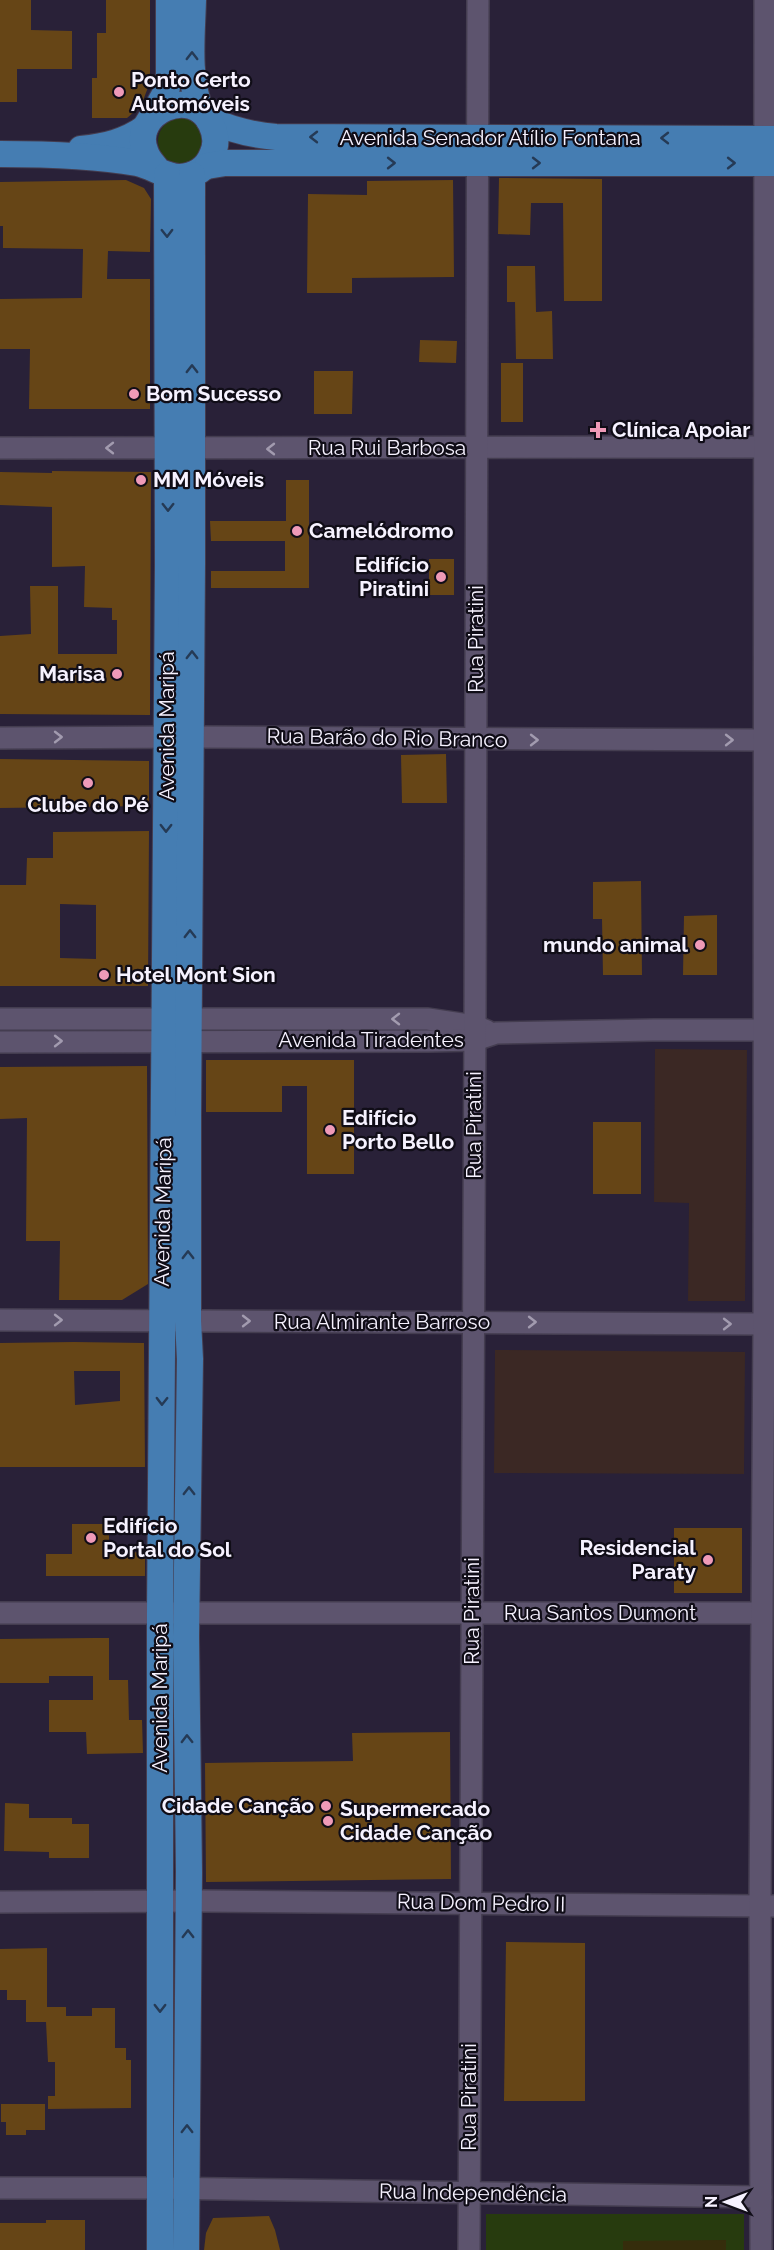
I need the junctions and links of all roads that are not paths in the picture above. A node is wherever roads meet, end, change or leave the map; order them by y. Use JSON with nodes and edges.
{"nodes":[{"id":1,"x":169,"y":0,"type":"edge"},
{"id":2,"x":193,"y":0,"type":"edge"},
{"id":3,"x":478,"y":0,"type":"edge"},
{"id":4,"x":765,"y":0,"type":"edge"},
{"id":5,"x":205,"y":116,"type":"junction"},
{"id":6,"x":149,"y":122,"type":"junction"},
{"id":7,"x":280,"y":137,"type":"junction"},
{"id":8,"x":477,"y":138,"type":"junction"},
{"id":9,"x":770,"y":151,"type":"edge"},
{"id":10,"x":0,"y":154,"type":"edge"},
{"id":11,"x":50,"y":154,"type":"junction"},
{"id":12,"x":279,"y":164,"type":"junction"},
{"id":13,"x":477,"y":164,"type":"junction"},
{"id":14,"x":180,"y":171,"type":"junction"},
{"id":15,"x":770,"y":447,"type":"edge"},
{"id":16,"x":0,"y":448,"type":"edge"},
{"id":17,"x":180,"y":448,"type":"junction"},
{"id":18,"x":476,"y":448,"type":"junction"},
{"id":19,"x":179,"y":736,"type":"junction"},
{"id":20,"x":0,"y":738,"type":"edge"},
{"id":21,"x":476,"y":740,"type":"junction"},
{"id":22,"x":769,"y":740,"type":"edge"},
{"id":23,"x":231,"y":1019,"type":"junction"},
{"id":24,"x":428,"y":1019,"type":"junction"},
{"id":25,"x":0,"y":1020,"type":"edge"},
{"id":26,"x":115,"y":1020,"type":"junction"},
{"id":27,"x":769,"y":1029,"type":"edge"},
{"id":28,"x":177,"y":1030,"type":"junction"},
{"id":29,"x":475,"y":1033,"type":"junction"},
{"id":30,"x":115,"y":1041,"type":"junction"},
{"id":31,"x":230,"y":1041,"type":"junction"},
{"id":32,"x":429,"y":1041,"type":"junction"},
{"id":33,"x":0,"y":1042,"type":"edge"},
{"id":34,"x":176,"y":1079,"type":"junction"},
{"id":35,"x":163,"y":1283,"type":"junction"},
{"id":36,"x":188,"y":1287,"type":"junction"},
{"id":37,"x":0,"y":1320,"type":"edge"},
{"id":38,"x":162,"y":1321,"type":"junction"},
{"id":39,"x":188,"y":1321,"type":"junction"},
{"id":40,"x":474,"y":1322,"type":"junction"},
{"id":41,"x":769,"y":1324,"type":"edge"},
{"id":42,"x":190,"y":1359,"type":"junction"},
{"id":43,"x":162,"y":1361,"type":"junction"},
{"id":44,"x":768,"y":1516,"type":"edge"},
{"id":45,"x":160,"y":1570,"type":"junction"},
{"id":46,"x":188,"y":1578,"type":"junction"},
{"id":47,"x":472,"y":1612,"type":"junction"},
{"id":48,"x":0,"y":1613,"type":"edge"},
{"id":49,"x":187,"y":1613,"type":"junction"},
{"id":50,"x":761,"y":1613,"type":"junction"},
{"id":51,"x":160,"y":1614,"type":"junction"},
{"id":52,"x":160,"y":1651,"type":"junction"},
{"id":53,"x":186,"y":1653,"type":"junction"},
{"id":54,"x":160,"y":1863,"type":"junction"},
{"id":55,"x":189,"y":1872,"type":"junction"},
{"id":56,"x":160,"y":1901,"type":"junction"},
{"id":57,"x":188,"y":1901,"type":"junction"},
{"id":58,"x":0,"y":1902,"type":"edge"},
{"id":59,"x":471,"y":1903,"type":"junction"},
{"id":60,"x":767,"y":1906,"type":"edge"},
{"id":61,"x":161,"y":2157,"type":"junction"},
{"id":62,"x":187,"y":2158,"type":"junction"},
{"id":63,"x":0,"y":2188,"type":"edge"},
{"id":64,"x":160,"y":2188,"type":"junction"},
{"id":65,"x":186,"y":2190,"type":"junction"},
{"id":66,"x":469,"y":2193,"type":"junction"},
{"id":67,"x":761,"y":2197,"type":"junction"},
{"id":68,"x":160,"y":2244,"type":"edge"},
{"id":69,"x":186,"y":2246,"type":"edge"},
{"id":70,"x":469,"y":2250,"type":"edge"},
{"id":71,"x":761,"y":2250,"type":"edge"}],
"edges":[{"from":1,"to":6,"type":"main road"},
{"from":5,"to":2,"type":"main road","one_way":true},
{"from":3,"to":8,"type":"street","name":"Rua Piratini"},
{"from":4,"to":9,"type":"street"},
{"from":5,"to":6,"type":"main road"},
{"from":5,"to":7,"type":"main road","name":"Avenida Senador Atílio Fontana"},
{"from":5,"to":14,"type":"main road"},
{"from":6,"to":11,"type":"main road"},
{"from":6,"to":14,"type":"main road"},
{"from":8,"to":7,"type":"main road","name":"Avenida Senador Atílio Fontana","one_way":true},
{"from":7,"to":12,"type":"main road"},
{"from":9,"to":8,"type":"main road","name":"Avenida Senador Atílio Fontana","one_way":true},
{"from":8,"to":13,"type":"street","name":"Rua Piratini"},
{"from":13,"to":9,"type":"main road","name":"Avenida Senador Atílio Fontana","one_way":true},
{"from":9,"to":15,"type":"street"},
{"from":10,"to":11,"type":"main road"},
{"from":11,"to":14,"type":"main road","name":"Avenida Senador Atílio Fontana"},
{"from":12,"to":13,"type":"main road","name":"Avenida Senador Atílio Fontana","one_way":true},
{"from":12,"to":14,"type":"main road","name":"Avenida Senador Atílio Fontana"},
{"from":13,"to":18,"type":"street","name":"Rua Piratini"},
{"from":14,"to":17,"type":"main road","name":"Avenida Maripá"},
{"from":15,"to":18,"type":"street","name":"Rua Rui Barbosa"},
{"from":15,"to":22,"type":"street"},
{"from":17,"to":16,"type":"street","name":"Rua Rui Barbosa","one_way":true},
{"from":18,"to":17,"type":"street","name":"Rua Rui Barbosa","one_way":true},
{"from":17,"to":19,"type":"main road","name":"Avenida Maripá"},
{"from":18,"to":21,"type":"street","name":"Rua Piratini"},
{"from":20,"to":19,"type":"street","name":"Rua Barão do Rio Branco","one_way":true},
{"from":19,"to":21,"type":"street","name":"Rua Barão do Rio Branco"},
{"from":19,"to":28,"type":"main road","name":"Avenida Maripá"},
{"from":21,"to":22,"type":"street","name":"Rua Barão do Rio Branco","one_way":true},
{"from":21,"to":29,"type":"street","name":"Rua Piratini"},
{"from":22,"to":27,"type":"street"},
{"from":24,"to":23,"type":"street","name":"Avenida Tiradentes","one_way":true},
{"from":23,"to":28,"type":"street","name":"Avenida Tiradentes"},
{"from":23,"to":31,"type":"street"},
{"from":24,"to":29,"type":"street","name":"Avenida Tiradentes"},
{"from":24,"to":32,"type":"street"},
{"from":25,"to":26,"type":"street","name":"Avenida Tiradentes"},
{"from":26,"to":28,"type":"street","name":"Avenida Tiradentes"},
{"from":26,"to":30,"type":"street"},
{"from":27,"to":29,"type":"street","name":"Avenida Tiradentes"},
{"from":27,"to":41,"type":"street"},
{"from":28,"to":30,"type":"street","name":"Avenida Tiradentes"},
{"from":28,"to":31,"type":"street","name":"Avenida Tiradentes"},
{"from":28,"to":34,"type":"main road","name":"Avenida Maripá"},
{"from":29,"to":32,"type":"street","name":"Avenida Tiradentes"},
{"from":29,"to":40,"type":"street","name":"Rua Piratini"},
{"from":33,"to":30,"type":"street","name":"Avenida Tiradentes","one_way":true},
{"from":31,"to":32,"type":"street","name":"Avenida Tiradentes"},
{"from":34,"to":35,"type":"main road","name":"Avenida Maripá"},
{"from":36,"to":34,"type":"main road","name":"Avenida Maripá","one_way":true},
{"from":35,"to":36,"type":"main road"},
{"from":35,"to":38,"type":"main road","name":"Avenida Maripá"},
{"from":36,"to":39,"type":"main road","name":"Avenida Maripá"},
{"from":37,"to":38,"type":"street","name":"Rua Almirante Barroso","one_way":true},
{"from":38,"to":39,"type":"street","name":"Rua Almirante Barroso"},
{"from":38,"to":43,"type":"main road","name":"Avenida Maripá"},
{"from":39,"to":40,"type":"street","name":"Rua Almirante Barroso","one_way":true},
{"from":39,"to":42,"type":"main road","name":"Avenida Maripá"},
{"from":40,"to":41,"type":"street","name":"Rua Almirante Barroso","one_way":true},
{"from":40,"to":47,"type":"street","name":"Rua Piratini"},
{"from":41,"to":44,"type":"street"},
{"from":42,"to":43,"type":"main road"},
{"from":46,"to":42,"type":"main road","name":"Avenida Maripá","one_way":true},
{"from":43,"to":45,"type":"main road","name":"Avenida Maripá","one_way":true},
{"from":44,"to":50,"type":"street"},
{"from":45,"to":46,"type":"main road"},
{"from":45,"to":51,"type":"main road","name":"Avenida Maripá"},
{"from":46,"to":49,"type":"main road","name":"Avenida Maripá"},
{"from":47,"to":49,"type":"street","name":"Rua Santos Dumont"},
{"from":47,"to":50,"type":"street","name":"Rua Santos Dumont"},
{"from":47,"to":59,"type":"street","name":"Rua Piratini"},
{"from":48,"to":51,"type":"street"},
{"from":49,"to":51,"type":"street","name":"Rua Santos Dumont"},
{"from":49,"to":53,"type":"main road","name":"Avenida Maripá"},
{"from":50,"to":60,"type":"street"},
{"from":51,"to":52,"type":"main road","name":"Avenida Maripá"},
{"from":52,"to":53,"type":"main road"},
{"from":52,"to":54,"type":"main road","name":"Avenida Maripá"},
{"from":55,"to":53,"type":"main road","name":"Avenida Maripá","one_way":true},
{"from":54,"to":55,"type":"main road"},
{"from":54,"to":56,"type":"main road","name":"Avenida Maripá"},
{"from":55,"to":57,"type":"main road","name":"Avenida Maripá"},
{"from":56,"to":57,"type":"street","name":"Rua Dom Pedro II"},
{"from":56,"to":58,"type":"street"},
{"from":56,"to":61,"type":"main road","name":"Avenida Maripá","one_way":true},
{"from":57,"to":59,"type":"street","name":"Rua Dom Pedro II"},
{"from":62,"to":57,"type":"main road","name":"Avenida Maripá","one_way":true},
{"from":59,"to":60,"type":"street","name":"Rua Dom Pedro II"},
{"from":59,"to":66,"type":"street","name":"Rua Piratini"},
{"from":60,"to":67,"type":"street"},
{"from":61,"to":62,"type":"main road"},
{"from":61,"to":64,"type":"main road","name":"Avenida Maripá"},
{"from":62,"to":65,"type":"main road","name":"Avenida Maripá"},
{"from":63,"to":64,"type":"street"},
{"from":64,"to":65,"type":"street","name":"Rua Independência"},
{"from":64,"to":68,"type":"main road","name":"Avenida Maripá"},
{"from":65,"to":66,"type":"street","name":"Rua Independência"},
{"from":65,"to":69,"type":"main road","name":"Avenida Maripá"},
{"from":66,"to":67,"type":"street","name":"Rua Independência"},
{"from":66,"to":70,"type":"street","name":"Rua Piratini"},
{"from":67,"to":71,"type":"street"},
{"from":68,"to":69,"type":"main road"}]}
